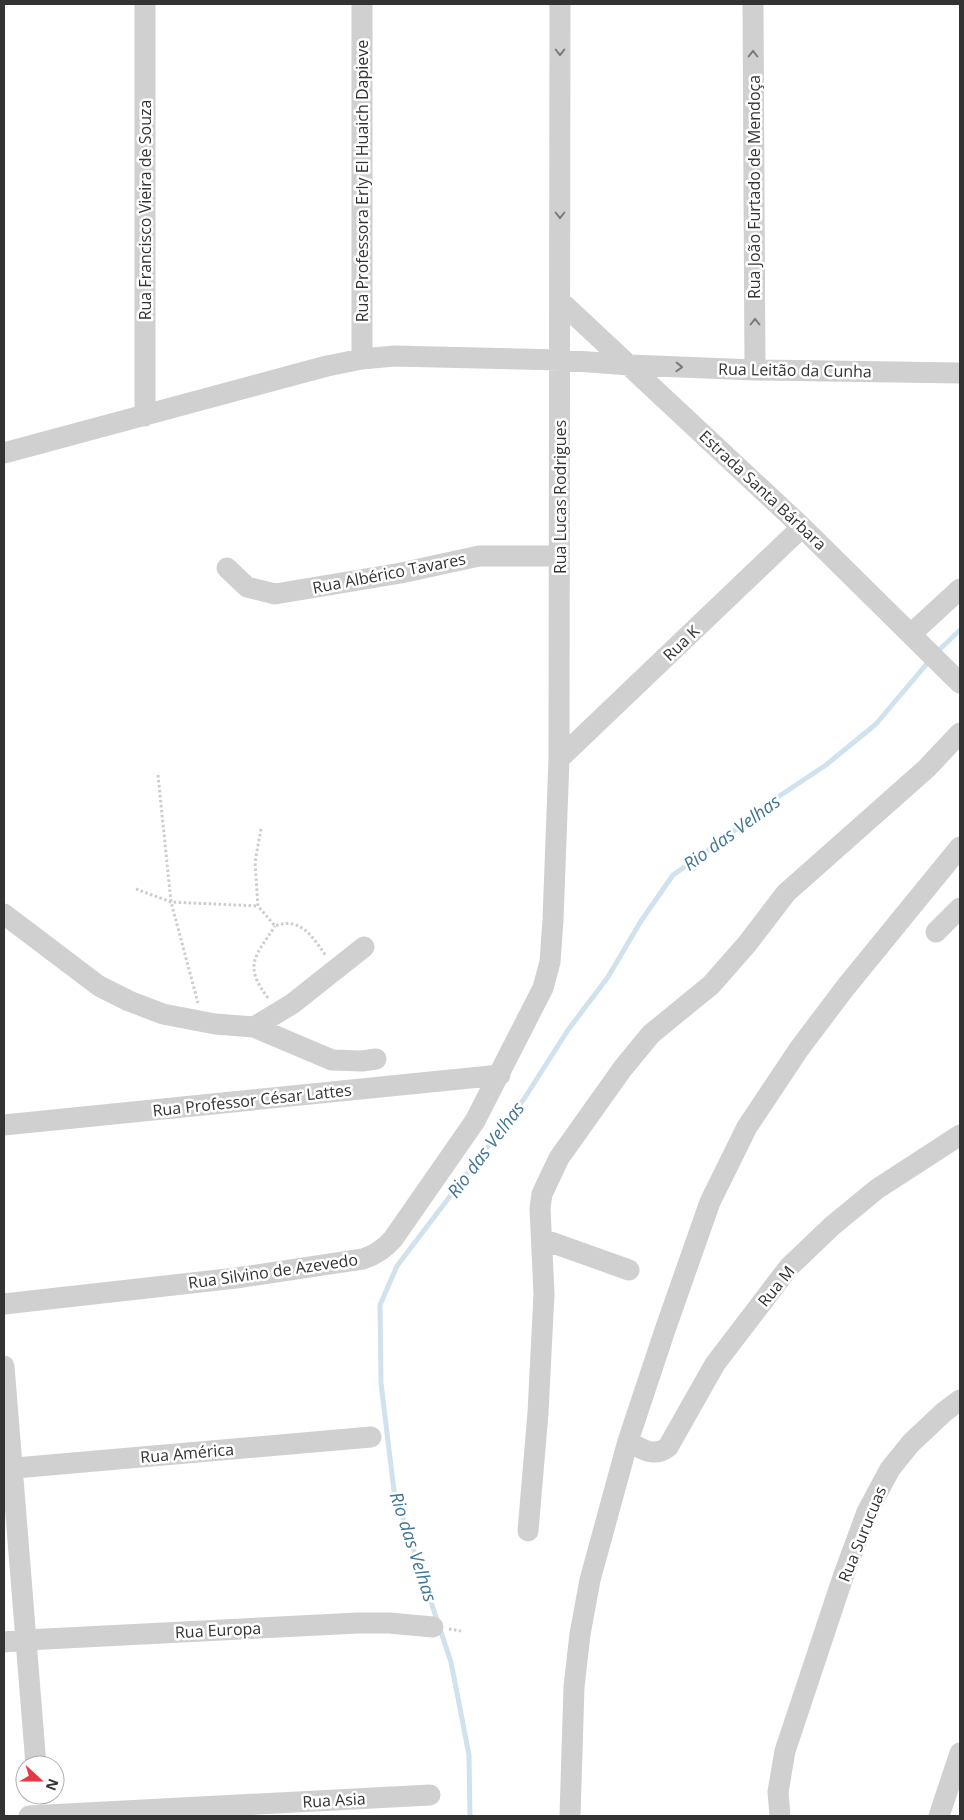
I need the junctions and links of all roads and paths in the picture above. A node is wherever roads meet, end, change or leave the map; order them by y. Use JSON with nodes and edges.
{"nodes":[{"id":1,"x":145,"y":4,"type":"edge"},
{"id":2,"x":362,"y":4,"type":"edge"},
{"id":3,"x":560,"y":4,"type":"edge"},
{"id":4,"x":753,"y":4,"type":"edge"},
{"id":5,"x":560,"y":301,"type":"junction"},
{"id":6,"x":362,"y":358,"type":"junction"},
{"id":7,"x":560,"y":360,"type":"junction"},
{"id":8,"x":630,"y":365,"type":"junction"},
{"id":9,"x":755,"y":370,"type":"junction"},
{"id":10,"x":960,"y":373,"type":"edge"},
{"id":11,"x":146,"y":416,"type":"junction"},
{"id":12,"x":4,"y":453,"type":"edge"},
{"id":13,"x":802,"y":527,"type":"junction"},
{"id":14,"x":559,"y":556,"type":"junction"},
{"id":15,"x":227,"y":568,"type":"dead end"},
{"id":16,"x":960,"y":589,"type":"edge"},
{"id":17,"x":914,"y":637,"type":"junction"},
{"id":18,"x":955,"y":678,"type":"edge"},
{"id":19,"x":960,"y":732,"type":"edge"},
{"id":20,"x":559,"y":759,"type":"junction"},
{"id":21,"x":158,"y":775,"type":"dead end"},
{"id":22,"x":261,"y":829,"type":"dead end"},
{"id":23,"x":960,"y":847,"type":"edge"},
{"id":24,"x":136,"y":888,"type":"dead end"},
{"id":25,"x":171,"y":902,"type":"junction"},
{"id":26,"x":258,"y":906,"type":"junction"},
{"id":27,"x":960,"y":908,"type":"edge"},
{"id":28,"x":4,"y":914,"type":"edge"},
{"id":29,"x":275,"y":926,"type":"junction"},
{"id":30,"x":936,"y":932,"type":"dead end"},
{"id":31,"x":364,"y":947,"type":"dead end"},
{"id":32,"x":336,"y":968,"type":"junction"},
{"id":33,"x":543,"y":988,"type":"joint"},
{"id":34,"x":279,"y":1012,"type":"junction"},
{"id":35,"x":204,"y":1022,"type":"junction"},
{"id":36,"x":254,"y":1027,"type":"junction"},
{"id":37,"x":376,"y":1059,"type":"dead end"},
{"id":38,"x":500,"y":1075,"type":"junction"},
{"id":39,"x":4,"y":1125,"type":"edge"},
{"id":40,"x":960,"y":1135,"type":"edge"},
{"id":41,"x":542,"y":1239,"type":"junction"},
{"id":42,"x":629,"y":1270,"type":"dead end"},
{"id":43,"x":4,"y":1304,"type":"edge"},
{"id":44,"x":4,"y":1366,"type":"edge"},
{"id":45,"x":960,"y":1400,"type":"edge"},
{"id":46,"x":371,"y":1437,"type":"dead end"},
{"id":47,"x":628,"y":1441,"type":"junction"},
{"id":48,"x":8,"y":1469,"type":"edge"},
{"id":49,"x":528,"y":1531,"type":"dead end"},
{"id":50,"x":441,"y":1628,"type":"joint"},
{"id":51,"x":461,"y":1631,"type":"dead end"},
{"id":52,"x":26,"y":1640,"type":"junction"},
{"id":53,"x":4,"y":1642,"type":"edge"},
{"id":54,"x":960,"y":1753,"type":"edge"},
{"id":55,"x":35,"y":1755,"type":"edge"},
{"id":56,"x":430,"y":1795,"type":"dead end"},
{"id":57,"x":37,"y":1811,"type":"edge"},
{"id":58,"x":570,"y":1816,"type":"edge"},
{"id":59,"x":780,"y":1816,"type":"edge"},
{"id":60,"x":939,"y":1816,"type":"edge"}],
"edges":[{"from":1,"to":11,"type":"street","name":"Rua Francisco Vieira de Souza"},
{"from":2,"to":6,"type":"street","name":"Rua Professora Erly El Huaich Dapieve"},
{"from":3,"to":5,"type":"street","name":"Rua Lucas Rodrigues","one_way":true},
{"from":9,"to":4,"type":"street","name":"Rua João Furtado de Mendoça","one_way":true},
{"from":5,"to":7,"type":"street","name":"Rua Lucas Rodrigues"},
{"from":5,"to":8,"type":"street","name":"Estrada Santa Bárbara"},
{"from":6,"to":7,"type":"street","name":"Rua Leitão da Cunha"},
{"from":6,"to":11,"type":"street","name":"Rua Leitão da Cunha"},
{"from":7,"to":8,"type":"street","name":"Rua Leitão da Cunha"},
{"from":7,"to":14,"type":"street","name":"Rua Lucas Rodrigues"},
{"from":8,"to":9,"type":"street","name":"Rua Leitão da Cunha","one_way":true},
{"from":8,"to":13,"type":"street","name":"Estrada Santa Bárbara"},
{"from":9,"to":10,"type":"street","name":"Rua Leitão da Cunha"},
{"from":11,"to":12,"type":"street","name":"Rua Leitão da Cunha"},
{"from":13,"to":17,"type":"street","name":"Estrada Santa Bárbara"},
{"from":13,"to":20,"type":"street","name":"Rua K"},
{"from":14,"to":15,"type":"street","name":"Rua Albérico Tavares"},
{"from":14,"to":20,"type":"street","name":"Rua Lucas Rodrigues"},
{"from":16,"to":17,"type":"street"},
{"from":17,"to":18,"type":"street","name":"Estrada Santa Bárbara"},
{"from":19,"to":41,"type":"street"},
{"from":20,"to":33,"type":"street","name":"Rua Lucas Rodrigues"},
{"from":21,"to":25,"type":"path"},
{"from":22,"to":26,"type":"path"},
{"from":23,"to":47,"type":"street"},
{"from":24,"to":25,"type":"path"},
{"from":25,"to":26,"type":"path"},
{"from":25,"to":35,"type":"path"},
{"from":26,"to":29,"type":"path"},
{"from":27,"to":30,"type":"street"},
{"from":28,"to":35,"type":"street"},
{"from":29,"to":32,"type":"path"},
{"from":29,"to":34,"type":"path"},
{"from":31,"to":32,"type":"street"},
{"from":32,"to":34,"type":"street"},
{"from":33,"to":38,"type":"street","name":"Rua Silvino de Azevedo"},
{"from":34,"to":36,"type":"street"},
{"from":35,"to":36,"type":"street"},
{"from":36,"to":37,"type":"street"},
{"from":38,"to":39,"type":"street","name":"Rua Professor César Lattes"},
{"from":38,"to":43,"type":"street","name":"Rua Silvino de Azevedo"},
{"from":40,"to":47,"type":"street","name":"Rua M"},
{"from":41,"to":42,"type":"street"},
{"from":41,"to":49,"type":"street"},
{"from":44,"to":48,"type":"street"},
{"from":45,"to":59,"type":"street","name":"Rua Surucuas"},
{"from":46,"to":48,"type":"street","name":"Rua América"},
{"from":47,"to":58,"type":"street"},
{"from":48,"to":52,"type":"street"},
{"from":50,"to":51,"type":"path"},
{"from":50,"to":52,"type":"street","name":"Rua Europa"},
{"from":52,"to":53,"type":"street","name":"Rua Europa"},
{"from":52,"to":55,"type":"street"},
{"from":54,"to":60,"type":"street"},
{"from":56,"to":57,"type":"street","name":"Rua Asia"}]}
